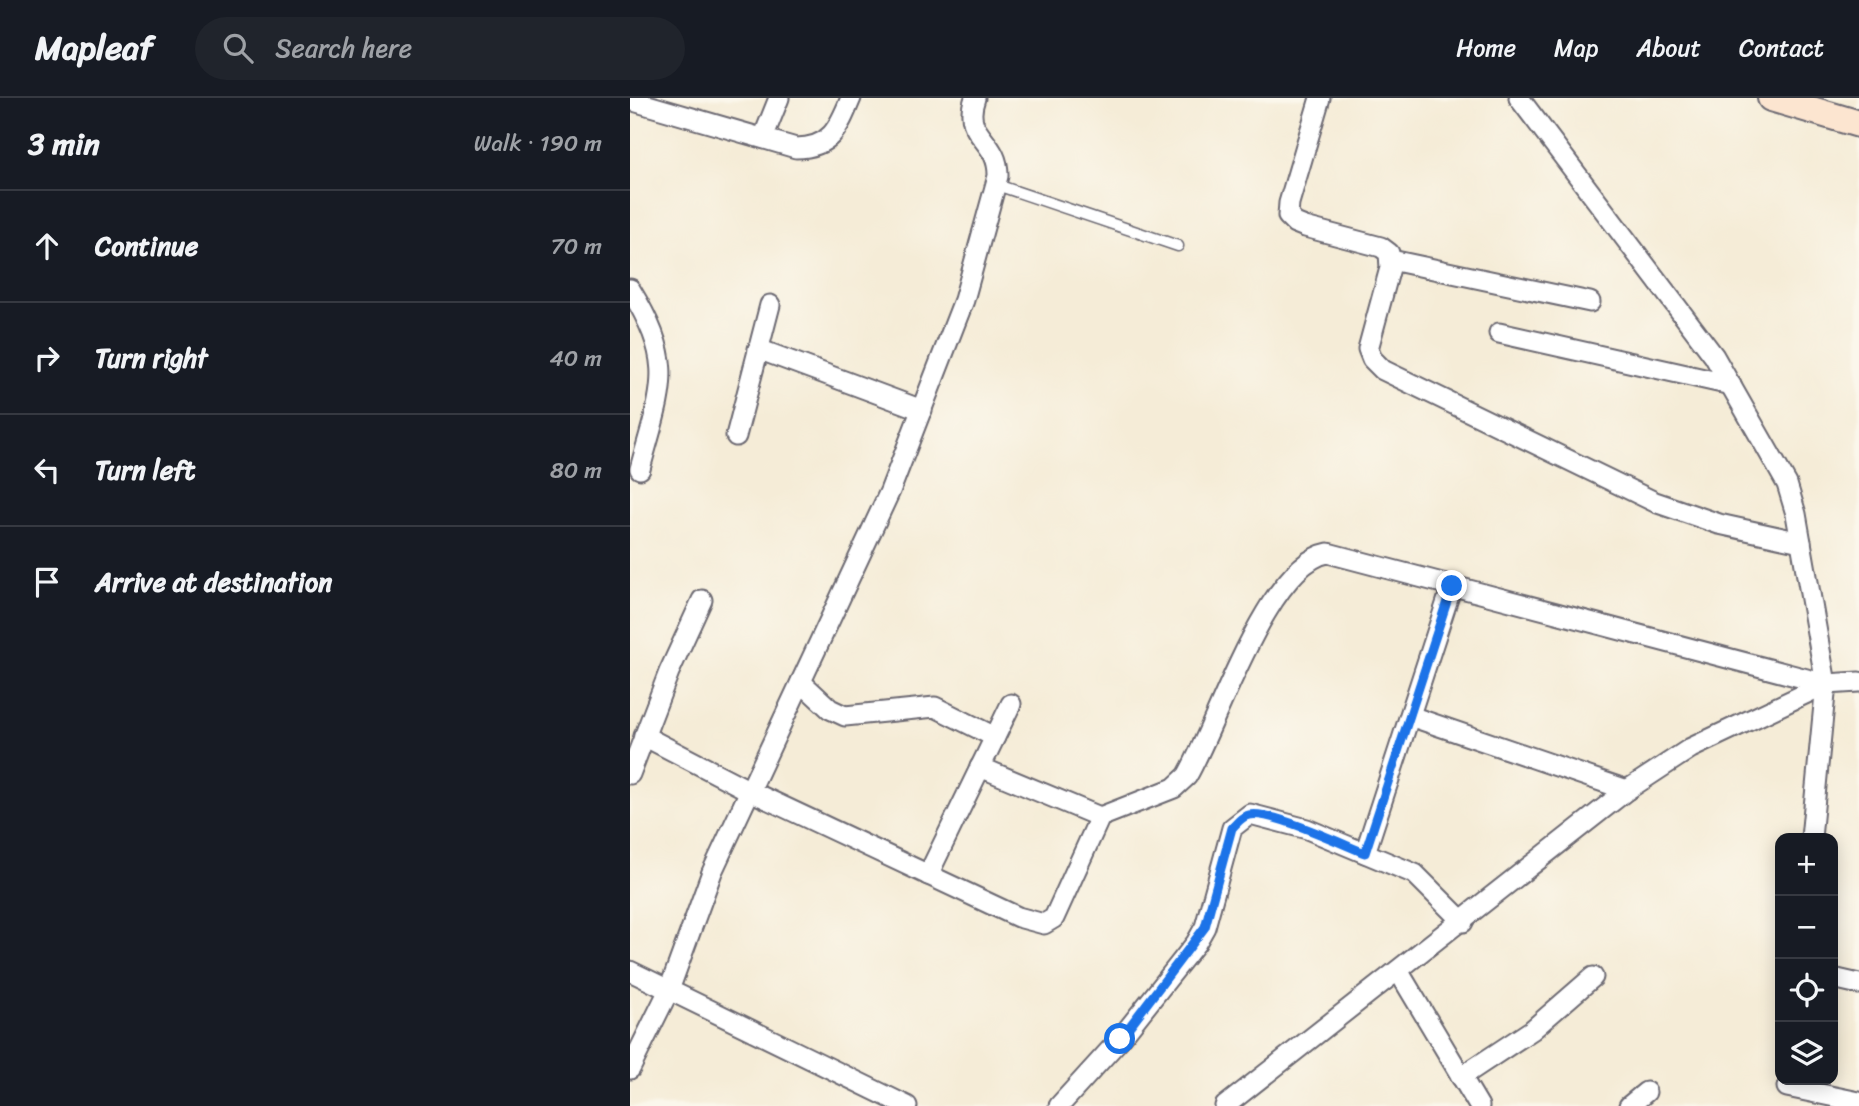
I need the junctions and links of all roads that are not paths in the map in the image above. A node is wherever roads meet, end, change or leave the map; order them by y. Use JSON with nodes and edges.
{"nodes":[{"id":1,"x":779,"y":98,"type":"edge"},
{"id":2,"x":851,"y":98,"type":"edge"},
{"id":3,"x":975,"y":98,"type":"edge"},
{"id":4,"x":1320,"y":98,"type":"edge"},
{"id":5,"x":1519,"y":98,"type":"edge"},
{"id":6,"x":1771,"y":98,"type":"edge"},
{"id":7,"x":630,"y":100,"type":"edge"},
{"id":8,"x":1859,"y":124,"type":"edge"},
{"id":9,"x":763,"y":138,"type":"junction"},
{"id":10,"x":997,"y":185,"type":"junction"},
{"id":11,"x":1178,"y":246,"type":"dead end"},
{"id":12,"x":1391,"y":260,"type":"junction"},
{"id":13,"x":630,"y":289,"type":"edge"},
{"id":14,"x":1590,"y":302,"type":"dead end"},
{"id":15,"x":770,"y":305,"type":"dead end"},
{"id":16,"x":1499,"y":333,"type":"dead end"},
{"id":17,"x":758,"y":349,"type":"junction"},
{"id":18,"x":1731,"y":386,"type":"junction"},
{"id":19,"x":922,"y":410,"type":"junction"},
{"id":20,"x":736,"y":436,"type":"dead end"},
{"id":21,"x":640,"y":469,"type":"dead end"},
{"id":22,"x":1801,"y":542,"type":"junction"},
{"id":23,"x":1452,"y":586,"type":"junction"},
{"id":24,"x":702,"y":600,"type":"dead end"},
{"id":25,"x":801,"y":682,"type":"junction"},
{"id":26,"x":1859,"y":682,"type":"edge"},
{"id":27,"x":1826,"y":684,"type":"junction"},
{"id":28,"x":1011,"y":704,"type":"dead end"},
{"id":29,"x":1410,"y":716,"type":"junction"},
{"id":30,"x":644,"y":736,"type":"junction"},
{"id":31,"x":995,"y":737,"type":"junction"},
{"id":32,"x":980,"y":767,"type":"junction"},
{"id":33,"x":630,"y":774,"type":"edge"},
{"id":34,"x":1627,"y":790,"type":"junction"},
{"id":35,"x":750,"y":791,"type":"junction"},
{"id":36,"x":1100,"y":817,"type":"junction"},
{"id":37,"x":1811,"y":833,"type":"edge"},
{"id":38,"x":1365,"y":853,"type":"junction"},
{"id":39,"x":928,"y":875,"type":"junction"},
{"id":40,"x":1463,"y":922,"type":"junction"},
{"id":41,"x":630,"y":971,"type":"edge"},
{"id":42,"x":1399,"y":972,"type":"junction"},
{"id":43,"x":1593,"y":977,"type":"dead end"},
{"id":44,"x":1838,"y":979,"type":"edge"},
{"id":45,"x":1859,"y":984,"type":"edge"},
{"id":46,"x":669,"y":990,"type":"junction"},
{"id":47,"x":630,"y":1069,"type":"edge"},
{"id":48,"x":1461,"y":1077,"type":"junction"},
{"id":49,"x":1787,"y":1091,"type":"edge"},
{"id":50,"x":1646,"y":1093,"type":"dead end"},
{"id":51,"x":1859,"y":1102,"type":"edge"},
{"id":52,"x":1475,"y":1104,"type":"edge"},
{"id":53,"x":907,"y":1106,"type":"edge"},
{"id":54,"x":1059,"y":1106,"type":"edge"},
{"id":55,"x":1225,"y":1106,"type":"edge"},
{"id":56,"x":1629,"y":1106,"type":"edge"}],
"edges":[{"from":1,"to":9,"type":"street"},
{"from":2,"to":9,"type":"street"},
{"from":3,"to":10,"type":"street"},
{"from":4,"to":12,"type":"street"},
{"from":5,"to":18,"type":"street"},
{"from":6,"to":8,"type":"street"},
{"from":7,"to":9,"type":"street"},
{"from":10,"to":11,"type":"lane"},
{"from":10,"to":19,"type":"street"},
{"from":12,"to":14,"type":"street"},
{"from":12,"to":22,"type":"street"},
{"from":13,"to":21,"type":"street"},
{"from":15,"to":17,"type":"street"},
{"from":16,"to":18,"type":"street"},
{"from":17,"to":19,"type":"street"},
{"from":17,"to":20,"type":"street"},
{"from":18,"to":22,"type":"street"},
{"from":19,"to":25,"type":"street"},
{"from":22,"to":27,"type":"street"},
{"from":23,"to":27,"type":"street"},
{"from":23,"to":29,"type":"street"},
{"from":23,"to":36,"type":"street"},
{"from":24,"to":30,"type":"street"},
{"from":25,"to":31,"type":"street"},
{"from":25,"to":35,"type":"street"},
{"from":26,"to":27,"type":"street"},
{"from":27,"to":34,"type":"street"},
{"from":27,"to":37,"type":"street"},
{"from":28,"to":31,"type":"street"},
{"from":29,"to":34,"type":"street"},
{"from":29,"to":38,"type":"street"},
{"from":30,"to":33,"type":"street"},
{"from":30,"to":35,"type":"street"},
{"from":31,"to":32,"type":"street"},
{"from":32,"to":36,"type":"street"},
{"from":32,"to":39,"type":"street"},
{"from":34,"to":40,"type":"street"},
{"from":35,"to":39,"type":"street"},
{"from":35,"to":46,"type":"street"},
{"from":36,"to":39,"type":"street"},
{"from":38,"to":40,"type":"street"},
{"from":38,"to":54,"type":"street"},
{"from":40,"to":42,"type":"street"},
{"from":41,"to":46,"type":"street"},
{"from":42,"to":48,"type":"street"},
{"from":42,"to":55,"type":"street"},
{"from":43,"to":48,"type":"street"},
{"from":44,"to":45,"type":"street"},
{"from":46,"to":47,"type":"street"},
{"from":46,"to":53,"type":"street"},
{"from":48,"to":52,"type":"street"},
{"from":49,"to":51,"type":"street"},
{"from":50,"to":56,"type":"street"}]}
